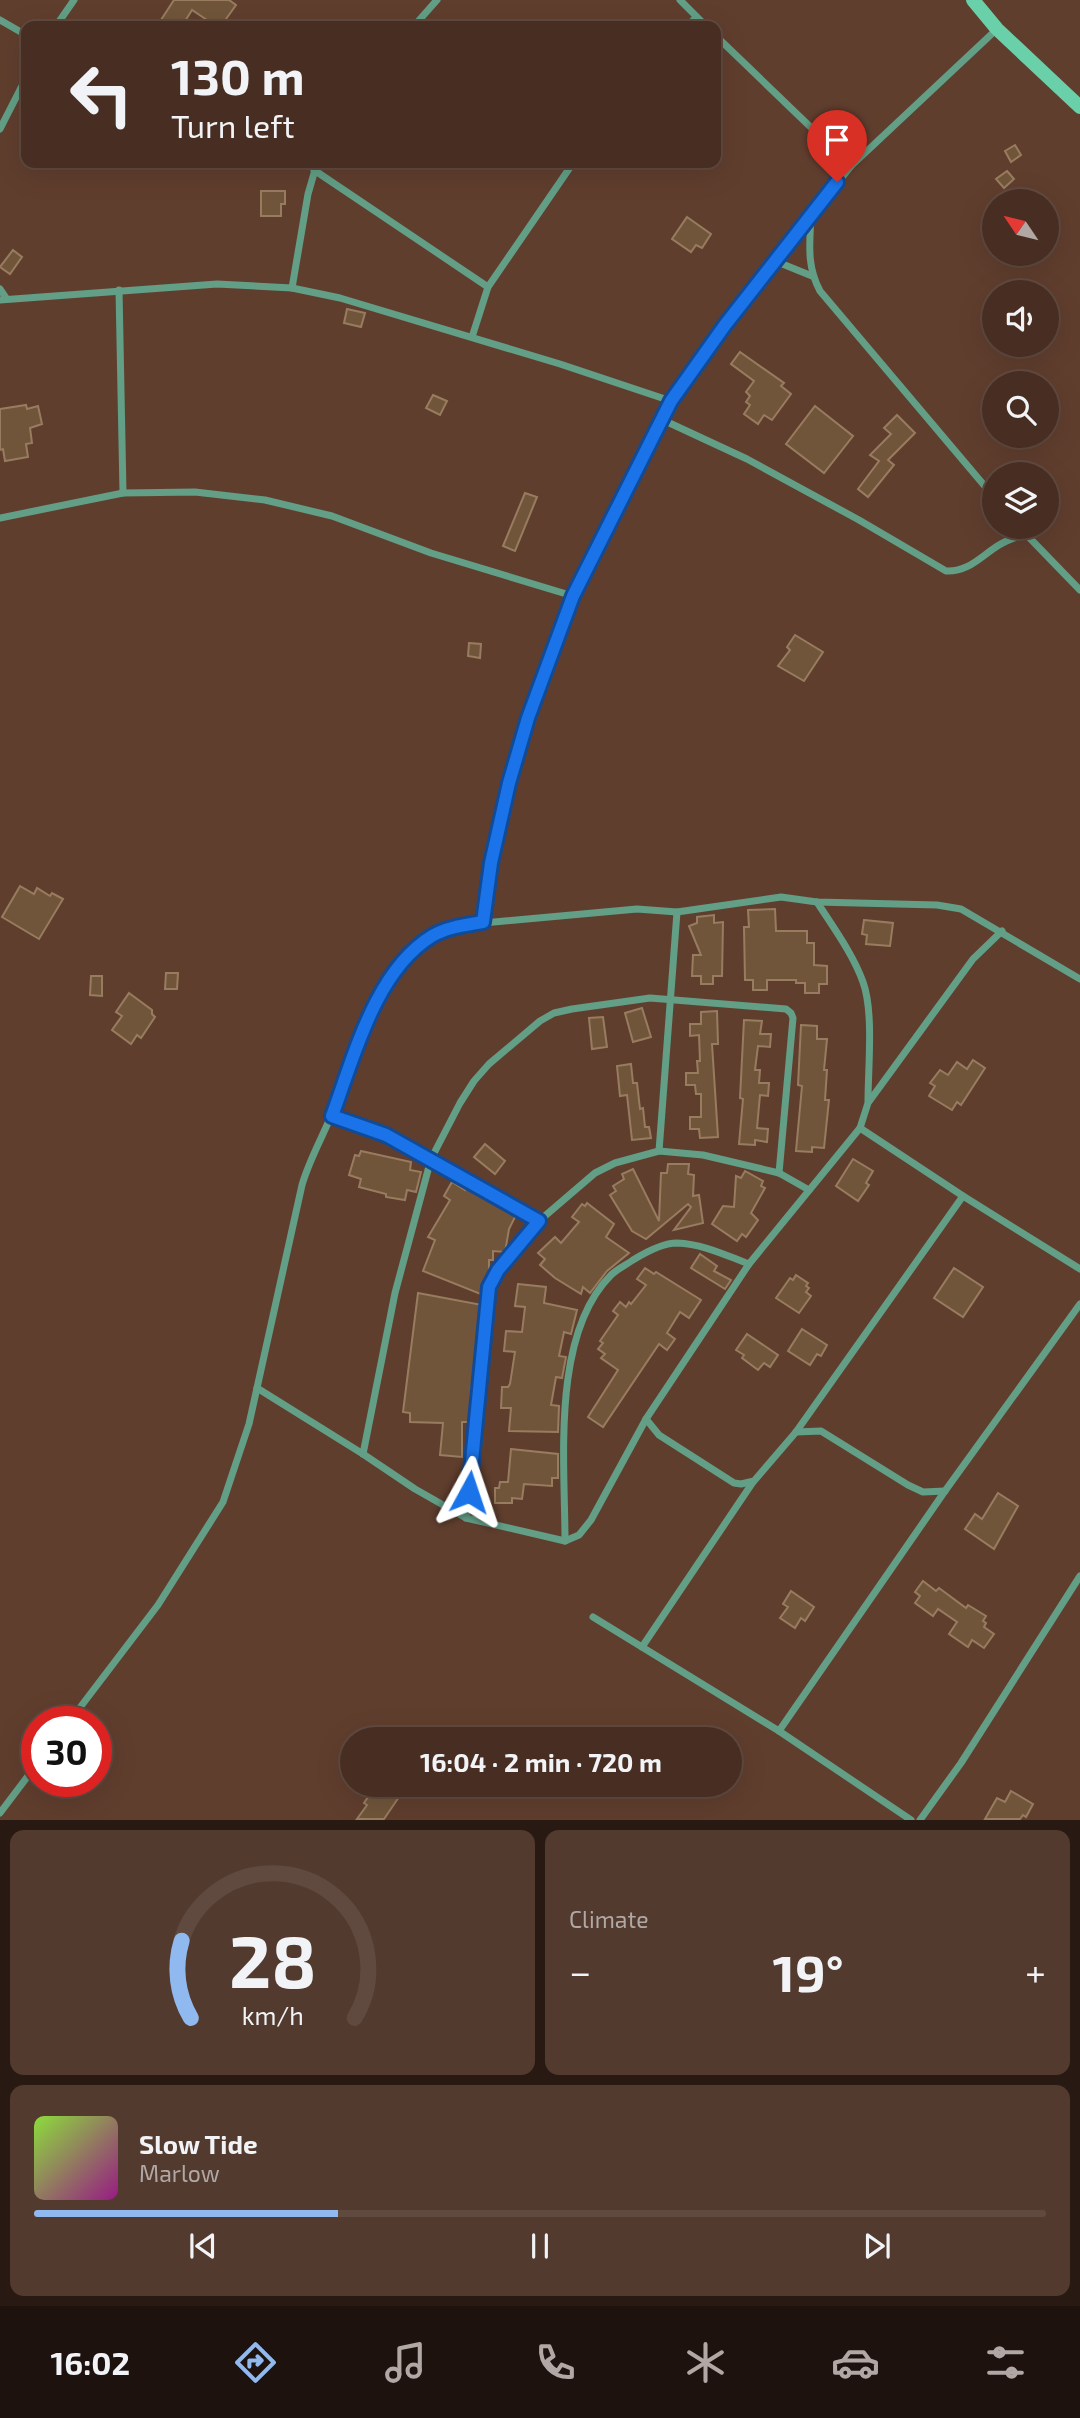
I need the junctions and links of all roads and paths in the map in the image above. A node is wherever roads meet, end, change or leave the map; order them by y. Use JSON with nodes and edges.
{"nodes":[{"id":1,"x":74,"y":0,"type":"edge"},
{"id":2,"x":437,"y":0,"type":"edge"},
{"id":3,"x":680,"y":0,"type":"edge"},
{"id":4,"x":973,"y":0,"type":"edge"},
{"id":5,"x":696,"y":17,"type":"junction"},
{"id":6,"x":0,"y":20,"type":"edge"},
{"id":7,"x":59,"y":21,"type":"edge"},
{"id":8,"x":418,"y":21,"type":"edge"},
{"id":9,"x":692,"y":21,"type":"edge"},
{"id":10,"x":700,"y":21,"type":"edge"},
{"id":11,"x":997,"y":29,"type":"junction"},
{"id":12,"x":21,"y":32,"type":"edge"},
{"id":13,"x":721,"y":41,"type":"edge"},
{"id":14,"x":21,"y":88,"type":"edge"},
{"id":15,"x":1080,"y":107,"type":"edge"},
{"id":16,"x":0,"y":129,"type":"edge"},
{"id":17,"x":850,"y":166,"type":"junction"},
{"id":18,"x":315,"y":168,"type":"edge"},
{"id":19,"x":318,"y":168,"type":"edge"},
{"id":20,"x":570,"y":168,"type":"edge"},
{"id":21,"x":811,"y":214,"type":"junction"},
{"id":22,"x":775,"y":261,"type":"junction"},
{"id":23,"x":812,"y":276,"type":"junction"},
{"id":24,"x":488,"y":287,"type":"junction"},
{"id":25,"x":292,"y":288,"type":"junction"},
{"id":26,"x":0,"y":289,"type":"edge"},
{"id":27,"x":119,"y":290,"type":"junction"},
{"id":28,"x":3,"y":299,"type":"edge"},
{"id":29,"x":472,"y":337,"type":"junction"},
{"id":30,"x":671,"y":401,"type":"junction"},
{"id":31,"x":663,"y":420,"type":"junction"},
{"id":32,"x":982,"y":483,"type":"edge"},
{"id":33,"x":123,"y":493,"type":"junction"},
{"id":34,"x":0,"y":518,"type":"edge"},
{"id":35,"x":1012,"y":539,"type":"edge"},
{"id":36,"x":1030,"y":539,"type":"edge"},
{"id":37,"x":1080,"y":590,"type":"edge"},
{"id":38,"x":573,"y":596,"type":"junction"},
{"id":39,"x":817,"y":902,"type":"junction"},
{"id":40,"x":677,"y":912,"type":"junction"},
{"id":41,"x":483,"y":922,"type":"junction"},
{"id":42,"x":1002,"y":931,"type":"junction"},
{"id":43,"x":1080,"y":979,"type":"edge"},
{"id":44,"x":672,"y":999,"type":"junction"},
{"id":45,"x":867,"y":1103,"type":"junction"},
{"id":46,"x":332,"y":1116,"type":"junction"},
{"id":47,"x":860,"y":1128,"type":"junction"},
{"id":48,"x":659,"y":1151,"type":"junction"},
{"id":49,"x":431,"y":1159,"type":"junction"},
{"id":50,"x":779,"y":1174,"type":"junction"},
{"id":51,"x":808,"y":1191,"type":"junction"},
{"id":52,"x":963,"y":1196,"type":"junction"},
{"id":53,"x":539,"y":1221,"type":"junction"},
{"id":54,"x":748,"y":1264,"type":"junction"},
{"id":55,"x":1080,"y":1269,"type":"edge"},
{"id":56,"x":1080,"y":1304,"type":"edge"},
{"id":57,"x":257,"y":1388,"type":"junction"},
{"id":58,"x":646,"y":1419,"type":"junction"},
{"id":59,"x":796,"y":1432,"type":"junction"},
{"id":60,"x":363,"y":1454,"type":"junction"},
{"id":61,"x":754,"y":1481,"type":"junction"},
{"id":62,"x":945,"y":1491,"type":"junction"},
{"id":63,"x":466,"y":1518,"type":"junction"},
{"id":64,"x":565,"y":1541,"type":"junction"},
{"id":65,"x":1079,"y":1578,"type":"edge"},
{"id":66,"x":593,"y":1617,"type":"dead end"},
{"id":67,"x":642,"y":1647,"type":"junction"},
{"id":68,"x":81,"y":1706,"type":"edge"},
{"id":69,"x":779,"y":1731,"type":"junction"},
{"id":70,"x":21,"y":1785,"type":"edge"},
{"id":71,"x":0,"y":1813,"type":"edge"},
{"id":72,"x":911,"y":1819,"type":"edge"},
{"id":73,"x":920,"y":1819,"type":"edge"}],
"edges":[{"from":1,"to":7,"type":"street"},
{"from":2,"to":8,"type":"street"},
{"from":3,"to":5,"type":"street"},
{"from":4,"to":11,"type":"street"},
{"from":5,"to":9,"type":"street"},
{"from":5,"to":10,"type":"street"},
{"from":6,"to":12,"type":"street"},
{"from":11,"to":15,"type":"street"},
{"from":11,"to":17,"type":"street"},
{"from":13,"to":17,"type":"street"},
{"from":14,"to":16,"type":"street"},
{"from":17,"to":21,"type":"street"},
{"from":18,"to":25,"type":"street"},
{"from":19,"to":24,"type":"street"},
{"from":20,"to":24,"type":"street"},
{"from":21,"to":22,"type":"street"},
{"from":21,"to":23,"type":"street"},
{"from":22,"to":23,"type":"street"},
{"from":22,"to":30,"type":"street"},
{"from":23,"to":32,"type":"street"},
{"from":24,"to":29,"type":"street"},
{"from":25,"to":27,"type":"street"},
{"from":25,"to":29,"type":"street"},
{"from":26,"to":28,"type":"street"},
{"from":27,"to":28,"type":"street"},
{"from":27,"to":33,"type":"street"},
{"from":29,"to":30,"type":"street"},
{"from":30,"to":31,"type":"street"},
{"from":31,"to":35,"type":"street"},
{"from":31,"to":38,"type":"street"},
{"from":33,"to":34,"type":"street"},
{"from":33,"to":38,"type":"street"},
{"from":36,"to":37,"type":"street"},
{"from":38,"to":41,"type":"street"},
{"from":39,"to":40,"type":"street"},
{"from":39,"to":42,"type":"street"},
{"from":39,"to":45,"type":"street"},
{"from":40,"to":41,"type":"street"},
{"from":40,"to":44,"type":"street"},
{"from":41,"to":46,"type":"street"},
{"from":42,"to":43,"type":"street"},
{"from":42,"to":45,"type":"street"},
{"from":44,"to":48,"type":"street"},
{"from":44,"to":49,"type":"street"},
{"from":44,"to":50,"type":"street"},
{"from":45,"to":47,"type":"street"},
{"from":46,"to":49,"type":"street"},
{"from":46,"to":57,"type":"street"},
{"from":47,"to":51,"type":"street"},
{"from":47,"to":52,"type":"street"},
{"from":48,"to":50,"type":"street"},
{"from":48,"to":53,"type":"street"},
{"from":49,"to":53,"type":"street"},
{"from":49,"to":60,"type":"street"},
{"from":50,"to":51,"type":"street"},
{"from":51,"to":54,"type":"street"},
{"from":52,"to":55,"type":"street"},
{"from":52,"to":59,"type":"street"},
{"from":53,"to":63,"type":"street"},
{"from":54,"to":58,"type":"street"},
{"from":54,"to":64,"type":"street"},
{"from":56,"to":62,"type":"street"},
{"from":57,"to":60,"type":"street"},
{"from":57,"to":68,"type":"street"},
{"from":58,"to":61,"type":"street"},
{"from":58,"to":64,"type":"street"},
{"from":59,"to":61,"type":"street"},
{"from":59,"to":62,"type":"street"},
{"from":60,"to":63,"type":"street"},
{"from":61,"to":67,"type":"street"},
{"from":62,"to":69,"type":"street"},
{"from":63,"to":64,"type":"street"},
{"from":65,"to":73,"type":"street"},
{"from":66,"to":67,"type":"street"},
{"from":67,"to":69,"type":"street"},
{"from":69,"to":72,"type":"street"},
{"from":70,"to":71,"type":"street"}]}
